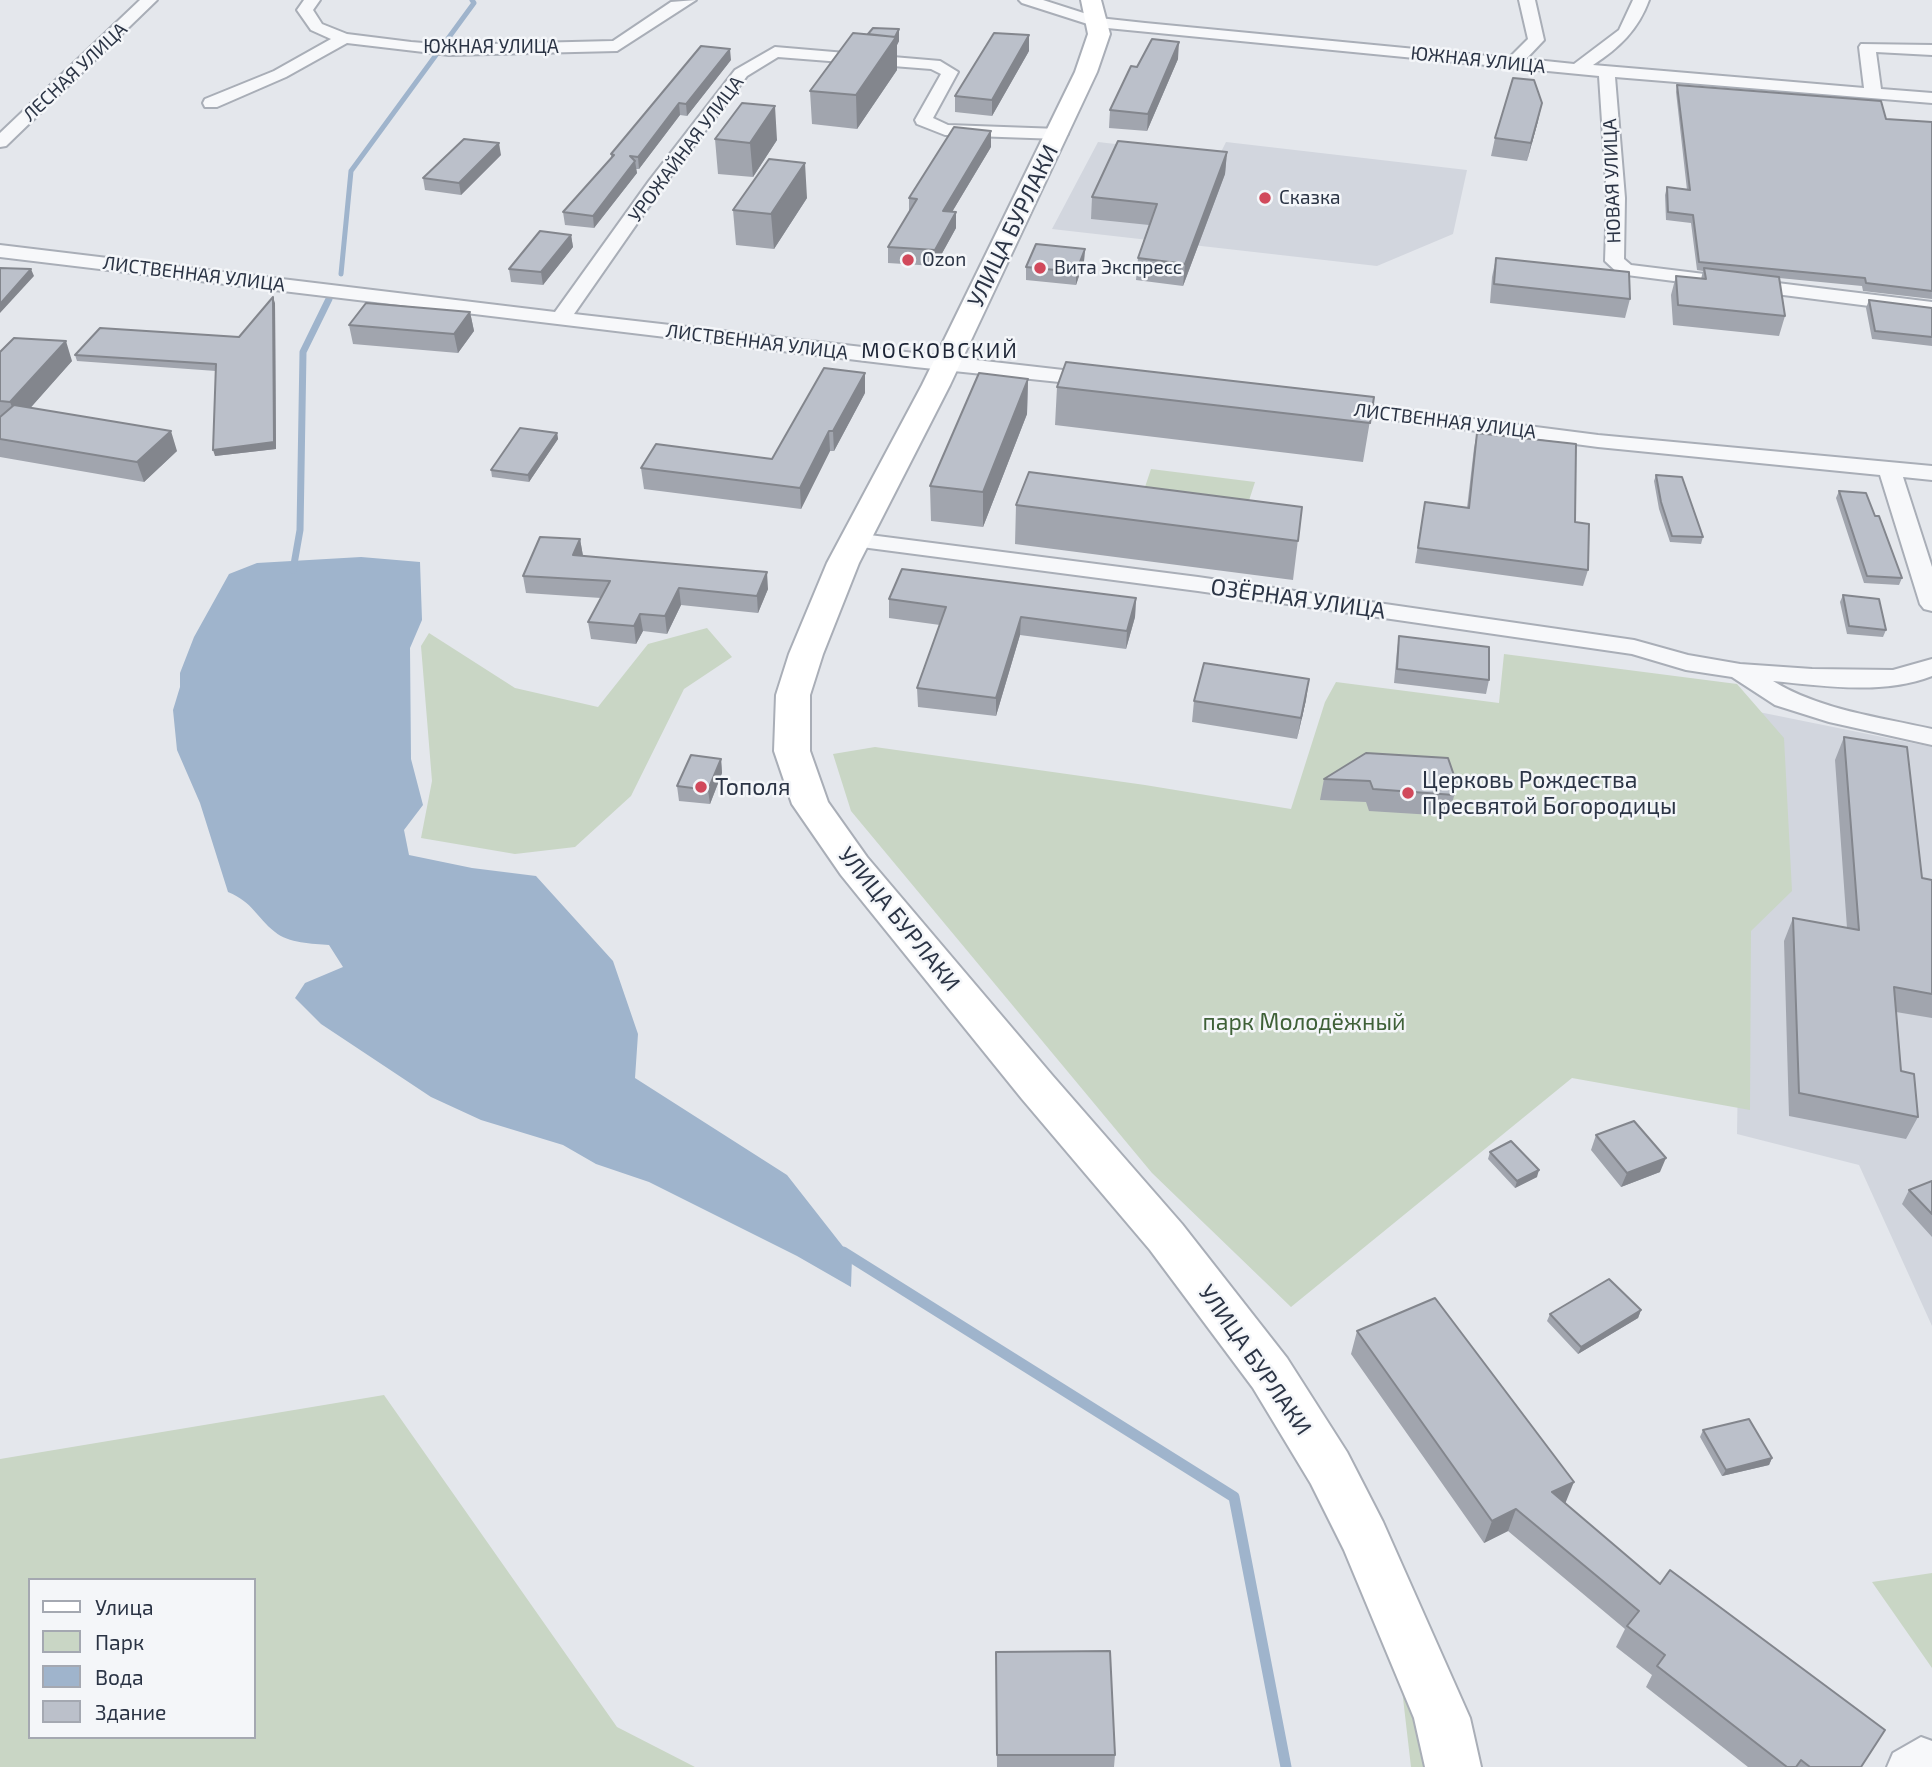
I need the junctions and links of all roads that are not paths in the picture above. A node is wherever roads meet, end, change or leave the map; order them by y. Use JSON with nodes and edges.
{"nodes":[{"id":1,"x":149,"y":0,"type":"edge"},
{"id":2,"x":312,"y":0,"type":"edge"},
{"id":3,"x":688,"y":0,"type":"edge"},
{"id":4,"x":1027,"y":0,"type":"edge"},
{"id":5,"x":1527,"y":0,"type":"edge"},
{"id":6,"x":1641,"y":0,"type":"edge"},
{"id":7,"x":1094,"y":11,"type":"edge"},
{"id":8,"x":344,"y":38,"type":"junction"},
{"id":9,"x":1932,"y":50,"type":"edge"},
{"id":10,"x":1513,"y":63,"type":"junction"},
{"id":11,"x":1577,"y":69,"type":"junction"},
{"id":12,"x":1607,"y":72,"type":"junction"},
{"id":13,"x":1873,"y":93,"type":"junction"},
{"id":14,"x":1932,"y":98,"type":"edge"},
{"id":15,"x":211,"y":103,"type":"dead end"},
{"id":16,"x":1059,"y":134,"type":"junction"},
{"id":17,"x":0,"y":142,"type":"edge"},
{"id":18,"x":0,"y":251,"type":"edge"},
{"id":19,"x":1932,"y":308,"type":"edge"},
{"id":20,"x":561,"y":317,"type":"junction"},
{"id":21,"x":946,"y":363,"type":"junction"},
{"id":22,"x":1113,"y":381,"type":"edge"},
{"id":23,"x":1307,"y":404,"type":"edge"},
{"id":24,"x":1889,"y":469,"type":"junction"},
{"id":25,"x":1932,"y":473,"type":"edge"},
{"id":26,"x":854,"y":540,"type":"junction"},
{"id":27,"x":1932,"y":604,"type":"edge"},
{"id":28,"x":1932,"y":667,"type":"edge"},
{"id":29,"x":1739,"y":671,"type":"junction"},
{"id":30,"x":1932,"y":737,"type":"edge"},
{"id":31,"x":1453,"y":1767,"type":"edge"}],
"edges":[{"from":1,"to":17,"type":"street","name":"ЛЕСНАЯ УЛИЦА"},
{"from":2,"to":8,"type":"street","name":"ЮЖНАЯ УЛИЦА"},
{"from":3,"to":8,"type":"street","name":"ЮЖНАЯ УЛИЦА"},
{"from":4,"to":7,"type":"street","name":"ЮЖНАЯ УЛИЦА"},
{"from":5,"to":10,"type":"street"},
{"from":6,"to":11,"type":"street"},
{"from":7,"to":10,"type":"street","name":"ЮЖНАЯ УЛИЦА"},
{"from":7,"to":16,"type":"street","name":"УЛИЦА БУРЛАКИ"},
{"from":8,"to":15,"type":"street"},
{"from":9,"to":13,"type":"street"},
{"from":10,"to":11,"type":"street","name":"ЮЖНАЯ УЛИЦА"},
{"from":11,"to":12,"type":"street","name":"ЮЖНАЯ УЛИЦА"},
{"from":12,"to":13,"type":"street","name":"ЮЖНАЯ УЛИЦА"},
{"from":12,"to":19,"type":"street","name":"НОВАЯ УЛИЦА"},
{"from":13,"to":14,"type":"street","name":"ЮЖНАЯ УЛИЦА"},
{"from":16,"to":20,"type":"street","name":"УРОЖАЙНАЯ УЛИЦА"},
{"from":16,"to":21,"type":"street","name":"УЛИЦА БУРЛАКИ"},
{"from":18,"to":20,"type":"street","name":"ЛИСТВЕННАЯ УЛИЦА"},
{"from":20,"to":21,"type":"street","name":"ЛИСТВЕННАЯ УЛИЦА"},
{"from":21,"to":22,"type":"street","name":"ЛИСТВЕННАЯ УЛИЦА"},
{"from":21,"to":26,"type":"street","name":"УЛИЦА БУРЛАКИ"},
{"from":23,"to":24,"type":"street","name":"ЛИСТВЕННАЯ УЛИЦА"},
{"from":24,"to":25,"type":"street","name":"ЛИСТВЕННАЯ УЛИЦА"},
{"from":24,"to":27,"type":"street"},
{"from":26,"to":29,"type":"street","name":"ОЗЁРНАЯ УЛИЦА"},
{"from":26,"to":31,"type":"street","name":"УЛИЦА БУРЛАКИ"},
{"from":28,"to":29,"type":"street","name":"ОЗЁРНАЯ УЛИЦА"},
{"from":29,"to":30,"type":"street","name":"ОЗЁРНАЯ УЛИЦА"}]}
